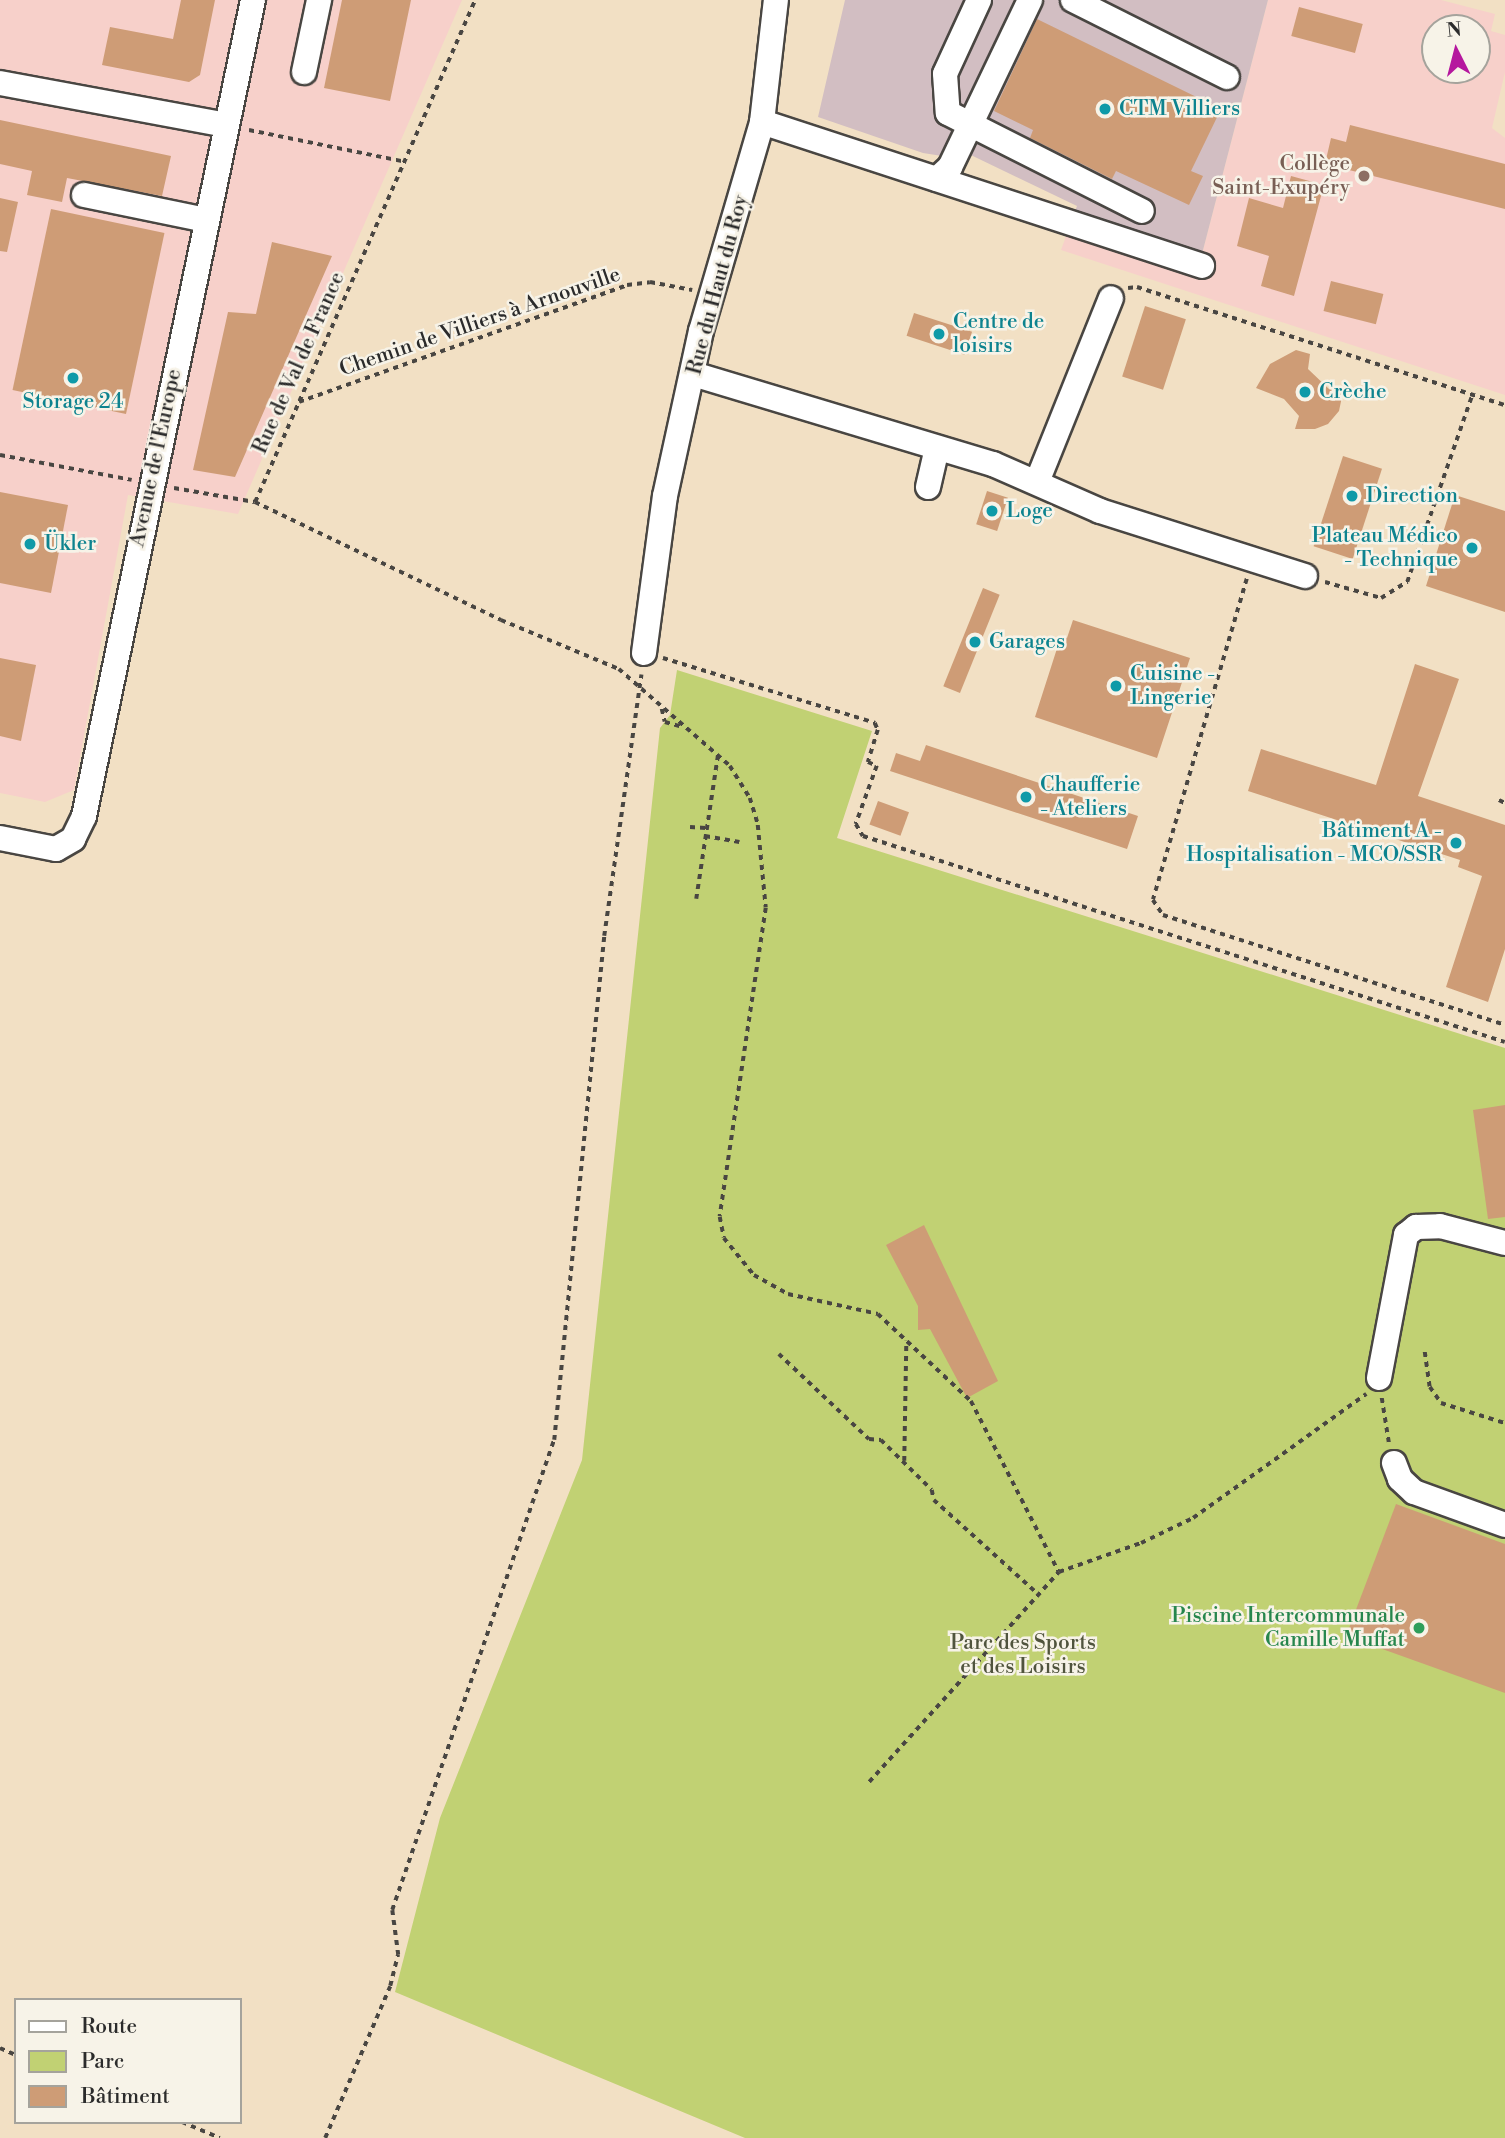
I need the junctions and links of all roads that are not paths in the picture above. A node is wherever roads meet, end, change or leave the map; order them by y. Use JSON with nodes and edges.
{"nodes":[{"id":1,"x":253,"y":0,"type":"edge"},
{"id":2,"x":319,"y":0,"type":"edge"},
{"id":3,"x":776,"y":0,"type":"edge"},
{"id":4,"x":979,"y":0,"type":"edge"},
{"id":5,"x":1030,"y":0,"type":"edge"},
{"id":6,"x":1073,"y":0,"type":"edge"},
{"id":7,"x":304,"y":72,"type":"dead end"},
{"id":8,"x":1227,"y":77,"type":"dead end"},
{"id":9,"x":0,"y":83,"type":"edge"},
{"id":10,"x":762,"y":122,"type":"junction"},
{"id":11,"x":226,"y":125,"type":"junction"},
{"id":12,"x":970,"y":125,"type":"junction"},
{"id":13,"x":937,"y":179,"type":"junction"},
{"id":14,"x":83,"y":195,"type":"dead end"},
{"id":15,"x":1142,"y":211,"type":"dead end"},
{"id":16,"x":206,"y":220,"type":"junction"},
{"id":17,"x":1202,"y":266,"type":"dead end"},
{"id":18,"x":1111,"y":298,"type":"road end"},
{"id":19,"x":693,"y":374,"type":"junction"},
{"id":20,"x":937,"y":448,"type":"junction"},
{"id":21,"x":1037,"y":482,"type":"junction"},
{"id":22,"x":928,"y":486,"type":"dead end"},
{"id":23,"x":1305,"y":576,"type":"road end"},
{"id":24,"x":644,"y":653,"type":"road end"},
{"id":25,"x":0,"y":838,"type":"edge"},
{"id":26,"x":1505,"y":1243,"type":"edge"},
{"id":27,"x":1379,"y":1378,"type":"road end"},
{"id":28,"x":1394,"y":1463,"type":"road end"},
{"id":29,"x":1505,"y":1525,"type":"edge"}],
"edges":[{"from":1,"to":11,"type":"street","name":"Avenue de l'Europe"},
{"from":2,"to":7,"type":"street"},
{"from":3,"to":10,"type":"street","name":"Rue du Haut du Roy"},
{"from":4,"to":12,"type":"street"},
{"from":5,"to":12,"type":"street"},
{"from":6,"to":8,"type":"street"},
{"from":9,"to":11,"type":"street"},
{"from":10,"to":13,"type":"street"},
{"from":10,"to":19,"type":"street","name":"Rue du Haut du Roy"},
{"from":11,"to":16,"type":"street","name":"Avenue de l'Europe"},
{"from":12,"to":13,"type":"street"},
{"from":12,"to":15,"type":"street"},
{"from":13,"to":17,"type":"street"},
{"from":14,"to":16,"type":"street"},
{"from":16,"to":25,"type":"street","name":"Avenue de l'Europe"},
{"from":18,"to":21,"type":"street"},
{"from":19,"to":20,"type":"street"},
{"from":19,"to":24,"type":"street","name":"Rue du Haut du Roy"},
{"from":20,"to":21,"type":"street"},
{"from":20,"to":22,"type":"street"},
{"from":21,"to":23,"type":"street"},
{"from":26,"to":27,"type":"street"},
{"from":28,"to":29,"type":"street"}]}
